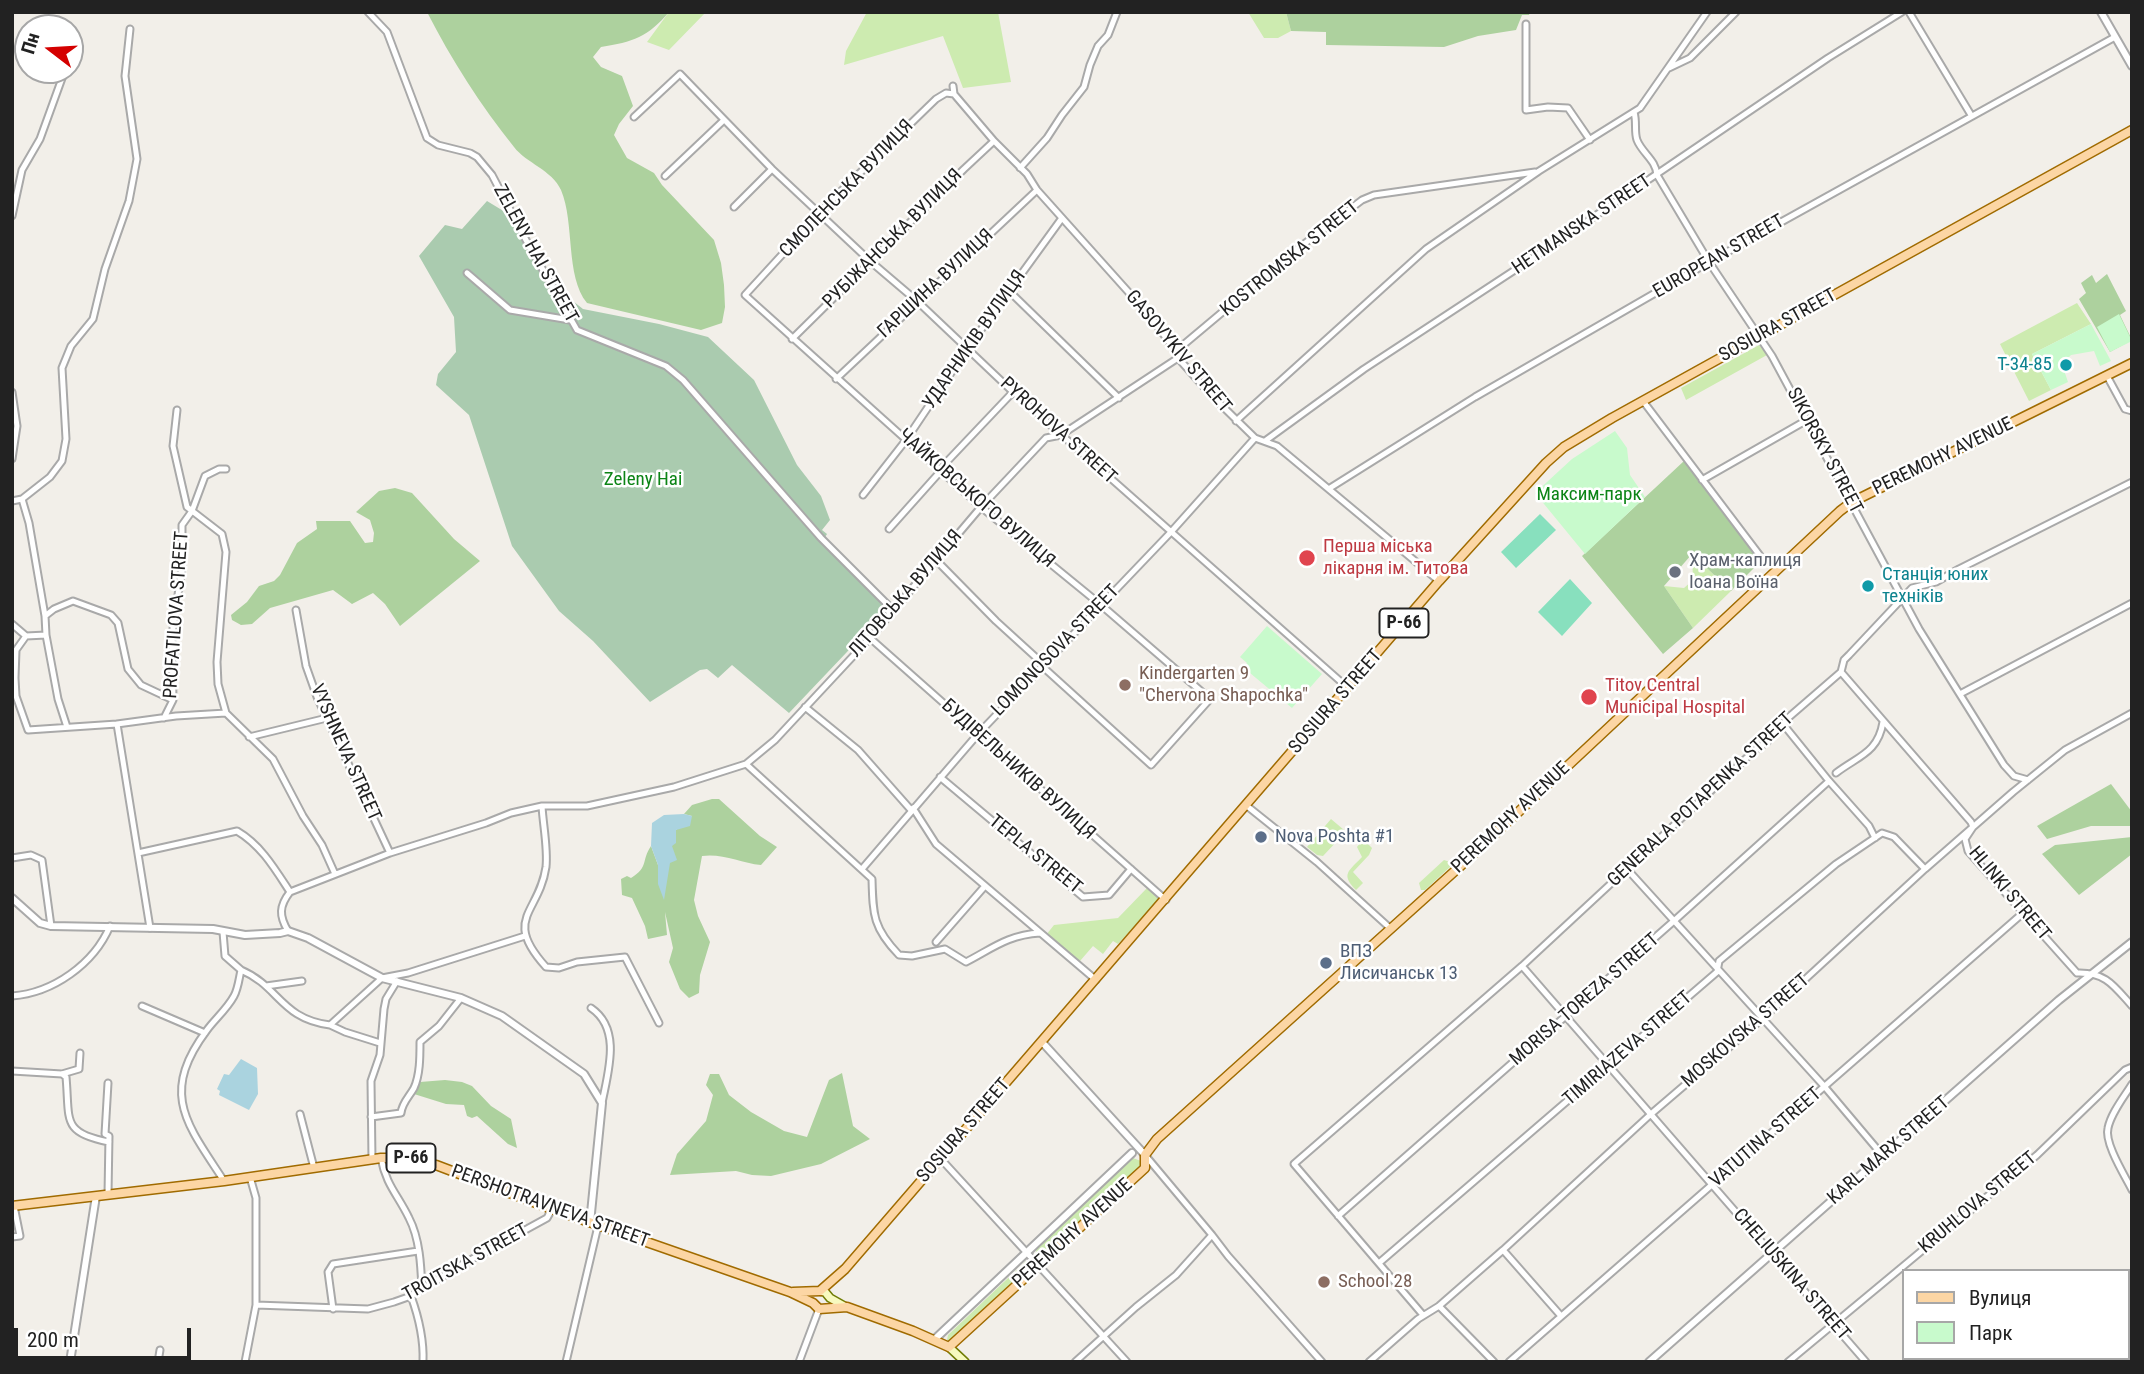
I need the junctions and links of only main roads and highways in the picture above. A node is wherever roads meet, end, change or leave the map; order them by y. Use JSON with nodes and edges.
{"nodes":[{"id":1,"x":2132,"y":130,"type":"edge"},
{"id":2,"x":2132,"y":363,"type":"edge"},
{"id":3,"x":13,"y":1206,"type":"edge"},
{"id":4,"x":790,"y":1292,"type":"junction"},
{"id":5,"x":819,"y":1292,"type":"junction"},
{"id":6,"x":830,"y":1298,"type":"junction"},
{"id":7,"x":818,"y":1307,"type":"junction"},
{"id":8,"x":847,"y":1307,"type":"junction"},
{"id":9,"x":948,"y":1347,"type":"junction"},
{"id":10,"x":965,"y":1362,"type":"edge"}],
"edges":[{"from":1,"to":5,"type":"main road","name":"SOSIURA STREET","number":"Р-66"},
{"from":2,"to":9,"type":"main road","name":"PEREMOHY AVENUE"},
{"from":3,"to":4,"type":"main road","name":"PERSHOTRAVNEVA STREET","number":"Р-66"},
{"from":4,"to":5,"type":"main road","name":"PERSHOTRAVNEVA STREET","number":"Р-66"},
{"from":4,"to":7,"type":"main road","name":"PERSHOTRAVNEVA STREET","number":"Р-66"},
{"from":5,"to":6,"type":"main road"},
{"from":5,"to":7,"type":"main road"},
{"from":6,"to":7,"type":"main road"},
{"from":6,"to":8,"type":"main road"},
{"from":7,"to":8,"type":"main road"},
{"from":8,"to":9,"type":"main road"},
{"from":9,"to":10,"type":"main road"}]}
